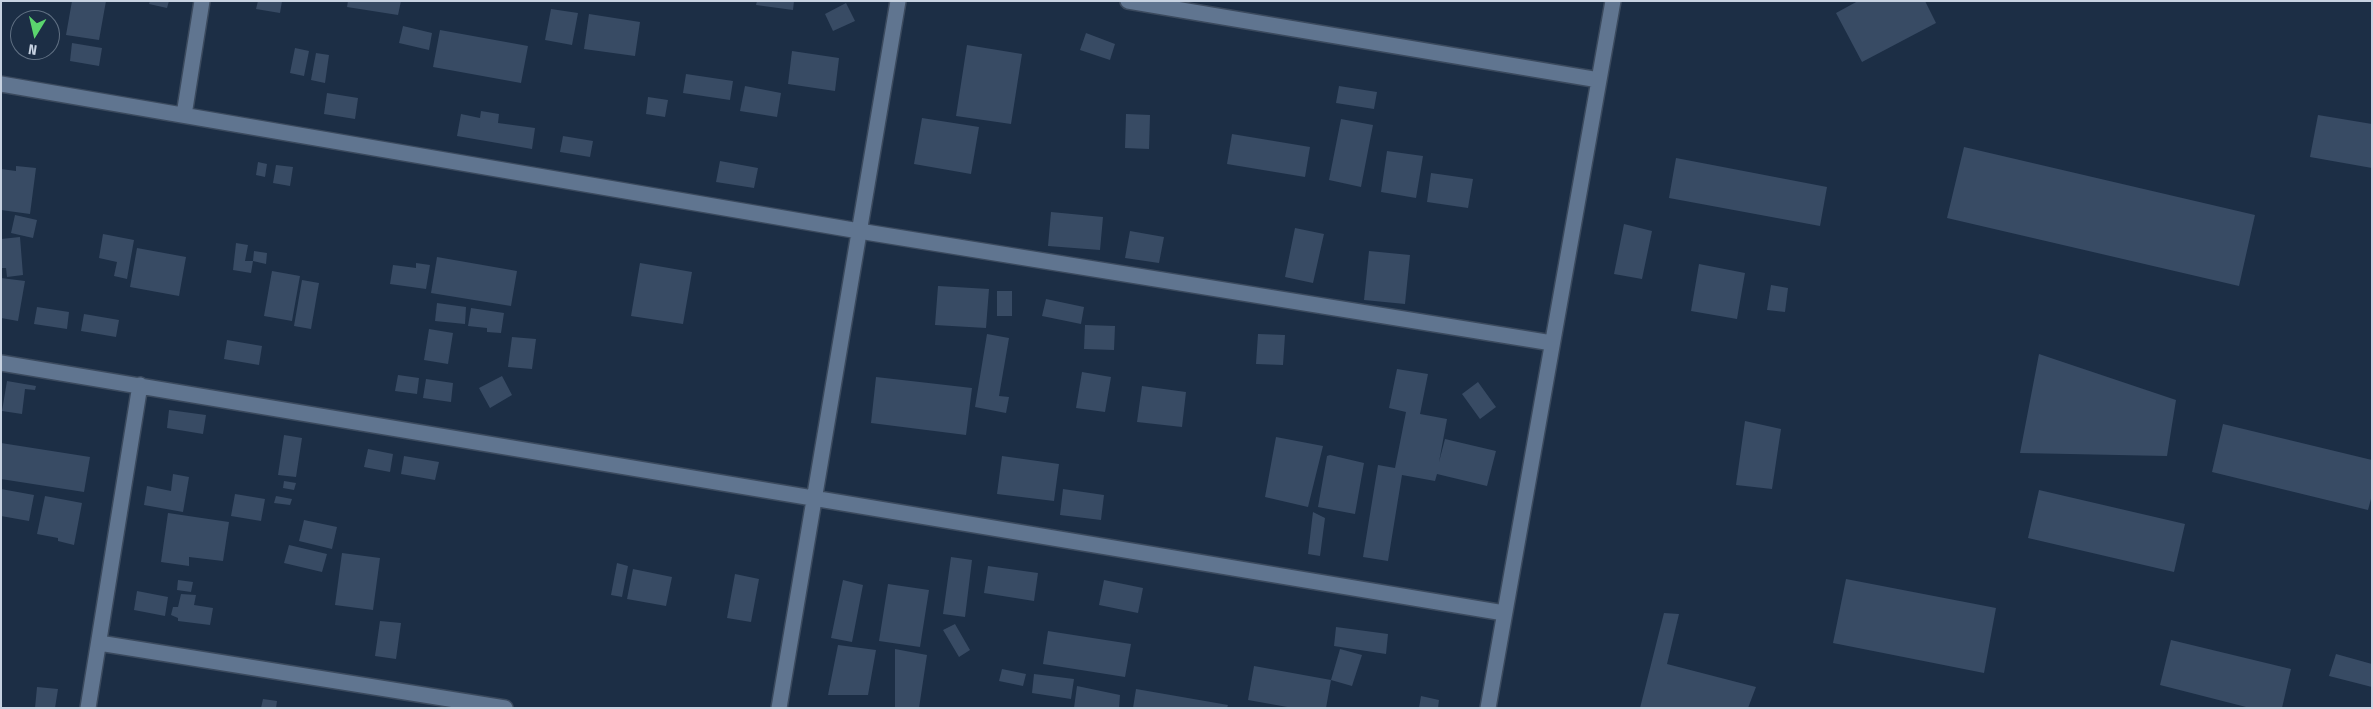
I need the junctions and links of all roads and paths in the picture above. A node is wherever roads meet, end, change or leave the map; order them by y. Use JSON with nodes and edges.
{"nodes":[{"id":1,"x":202,"y":1,"type":"edge"},
{"id":2,"x":898,"y":1,"type":"edge"},
{"id":3,"x":1128,"y":1,"type":"edge"},
{"id":4,"x":1613,"y":1,"type":"edge"},
{"id":5,"x":1599,"y":80,"type":"junction"},
{"id":6,"x":1,"y":84,"type":"edge"},
{"id":7,"x":184,"y":115,"type":"junction"},
{"id":8,"x":859,"y":231,"type":"junction"},
{"id":9,"x":1552,"y":343,"type":"junction"},
{"id":10,"x":1,"y":362,"type":"edge"},
{"id":11,"x":140,"y":385,"type":"junction"},
{"id":12,"x":814,"y":498,"type":"junction"},
{"id":13,"x":1504,"y":613,"type":"junction"},
{"id":14,"x":99,"y":643,"type":"junction"},
{"id":15,"x":88,"y":708,"type":"edge"},
{"id":16,"x":505,"y":708,"type":"edge"},
{"id":17,"x":779,"y":708,"type":"edge"},
{"id":18,"x":1488,"y":708,"type":"edge"}],
"edges":[{"from":1,"to":7,"type":"street"},
{"from":2,"to":8,"type":"street"},
{"from":3,"to":5,"type":"street"},
{"from":4,"to":5,"type":"street"},
{"from":5,"to":9,"type":"street"},
{"from":6,"to":7,"type":"street"},
{"from":7,"to":8,"type":"street"},
{"from":8,"to":9,"type":"street"},
{"from":8,"to":12,"type":"street"},
{"from":9,"to":13,"type":"street"},
{"from":10,"to":11,"type":"street"},
{"from":11,"to":12,"type":"street"},
{"from":11,"to":14,"type":"street"},
{"from":12,"to":13,"type":"street"},
{"from":12,"to":17,"type":"street"},
{"from":13,"to":18,"type":"street"},
{"from":14,"to":15,"type":"street"},
{"from":14,"to":16,"type":"street"}]}
